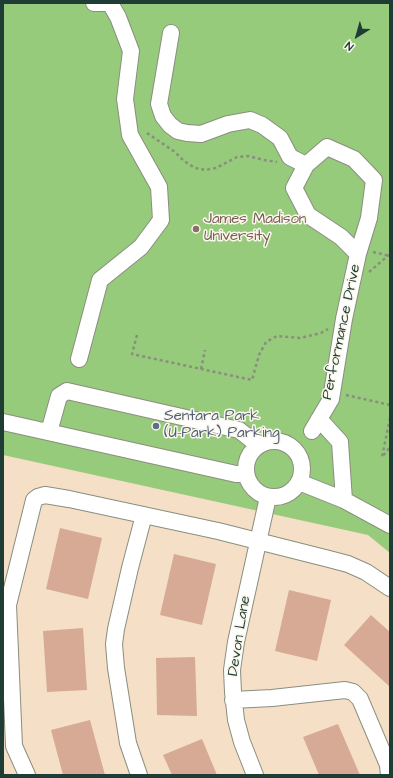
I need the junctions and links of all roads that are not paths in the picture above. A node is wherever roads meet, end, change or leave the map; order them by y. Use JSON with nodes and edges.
{"nodes":[{"id":1,"x":94,"y":3,"type":"edge"},
{"id":2,"x":104,"y":3,"type":"edge"},
{"id":3,"x":110,"y":3,"type":"edge"},
{"id":4,"x":171,"y":33,"type":"dead end"},
{"id":5,"x":306,"y":165,"type":"junction"},
{"id":6,"x":358,"y":254,"type":"junction"},
{"id":7,"x":78,"y":359,"type":"dead end"},
{"id":8,"x":3,"y":422,"type":"edge"},
{"id":9,"x":48,"y":432,"type":"junction"},
{"id":10,"x":258,"y":445,"type":"junction"},
{"id":11,"x":245,"y":474,"type":"junction"},
{"id":12,"x":299,"y":482,"type":"junction"},
{"id":13,"x":268,"y":497,"type":"junction"},
{"id":14,"x":344,"y":500,"type":"junction"},
{"id":15,"x":144,"y":515,"type":"junction"},
{"id":16,"x":390,"y":525,"type":"edge"},
{"id":17,"x":257,"y":542,"type":"junction"},
{"id":18,"x":390,"y":588,"type":"edge"},
{"id":19,"x":233,"y":700,"type":"junction"},
{"id":20,"x":28,"y":775,"type":"edge"},
{"id":21,"x":139,"y":775,"type":"edge"},
{"id":22,"x":255,"y":775,"type":"edge"},
{"id":23,"x":389,"y":775,"type":"edge"}],
"edges":[{"from":1,"to":2,"type":"street"},
{"from":3,"to":7,"type":"street"},
{"from":4,"to":5,"type":"street"},
{"from":5,"to":6,"type":"street","name":"Performance Drive"},
{"from":5,"to":6,"type":"street","name":"Performance Drive"},
{"from":6,"to":14,"type":"street","name":"Performance Drive"},
{"from":8,"to":9,"type":"street"},
{"from":9,"to":10,"type":"street"},
{"from":9,"to":11,"type":"street"},
{"from":10,"to":11,"type":"street"},
{"from":10,"to":12,"type":"street"},
{"from":11,"to":13,"type":"street"},
{"from":12,"to":13,"type":"street"},
{"from":12,"to":14,"type":"street"},
{"from":13,"to":17,"type":"street","name":"Devon Lane"},
{"from":14,"to":16,"type":"street"},
{"from":15,"to":17,"type":"street"},
{"from":15,"to":20,"type":"street"},
{"from":15,"to":21,"type":"street"},
{"from":17,"to":18,"type":"street"},
{"from":17,"to":19,"type":"street","name":"Devon Lane"},
{"from":19,"to":22,"type":"street","name":"Devon Lane"},
{"from":19,"to":23,"type":"street"}]}
